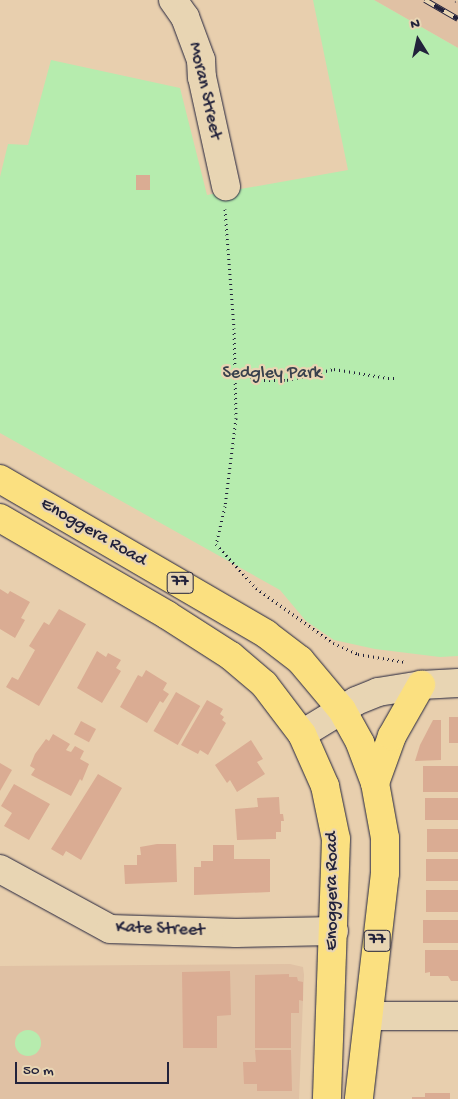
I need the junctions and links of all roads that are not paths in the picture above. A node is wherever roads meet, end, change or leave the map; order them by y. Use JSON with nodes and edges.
{"nodes":[{"id":1,"x":173,"y":0,"type":"edge"},
{"id":2,"x":226,"y":186,"type":"road end"},
{"id":3,"x":0,"y":479,"type":"edge"},
{"id":4,"x":0,"y":518,"type":"edge"},
{"id":5,"x":415,"y":673,"type":"junction"},
{"id":6,"x":458,"y":683,"type":"edge"},
{"id":7,"x":342,"y":710,"type":"junction"},
{"id":8,"x":302,"y":734,"type":"junction"},
{"id":9,"x":375,"y":782,"type":"junction"},
{"id":10,"x":0,"y":869,"type":"edge"},
{"id":11,"x":334,"y":931,"type":"junction"},
{"id":12,"x":369,"y":1016,"type":"junction"},
{"id":13,"x":458,"y":1016,"type":"edge"},
{"id":14,"x":327,"y":1099,"type":"edge"},
{"id":15,"x":359,"y":1099,"type":"edge"}],
"edges":[{"from":1,"to":2,"type":"street","name":"Moran Street"},
{"from":3,"to":7,"type":"main road","name":"Enoggera Road","number":"77"},
{"from":4,"to":8,"type":"main road","name":"Enoggera Road","number":"77"},
{"from":5,"to":6,"type":"street"},
{"from":5,"to":7,"type":"street"},
{"from":5,"to":9,"type":"main road"},
{"from":7,"to":8,"type":"street"},
{"from":7,"to":9,"type":"main road","name":"Enoggera Road","number":"77"},
{"from":8,"to":11,"type":"main road","name":"Enoggera Road","number":"77"},
{"from":9,"to":12,"type":"main road","name":"Enoggera Road","number":"77"},
{"from":10,"to":11,"type":"street","name":"Kate Street"},
{"from":11,"to":14,"type":"main road","name":"Enoggera Road","number":"77"},
{"from":12,"to":13,"type":"street"},
{"from":12,"to":15,"type":"main road","name":"Enoggera Road","number":"77"}]}
